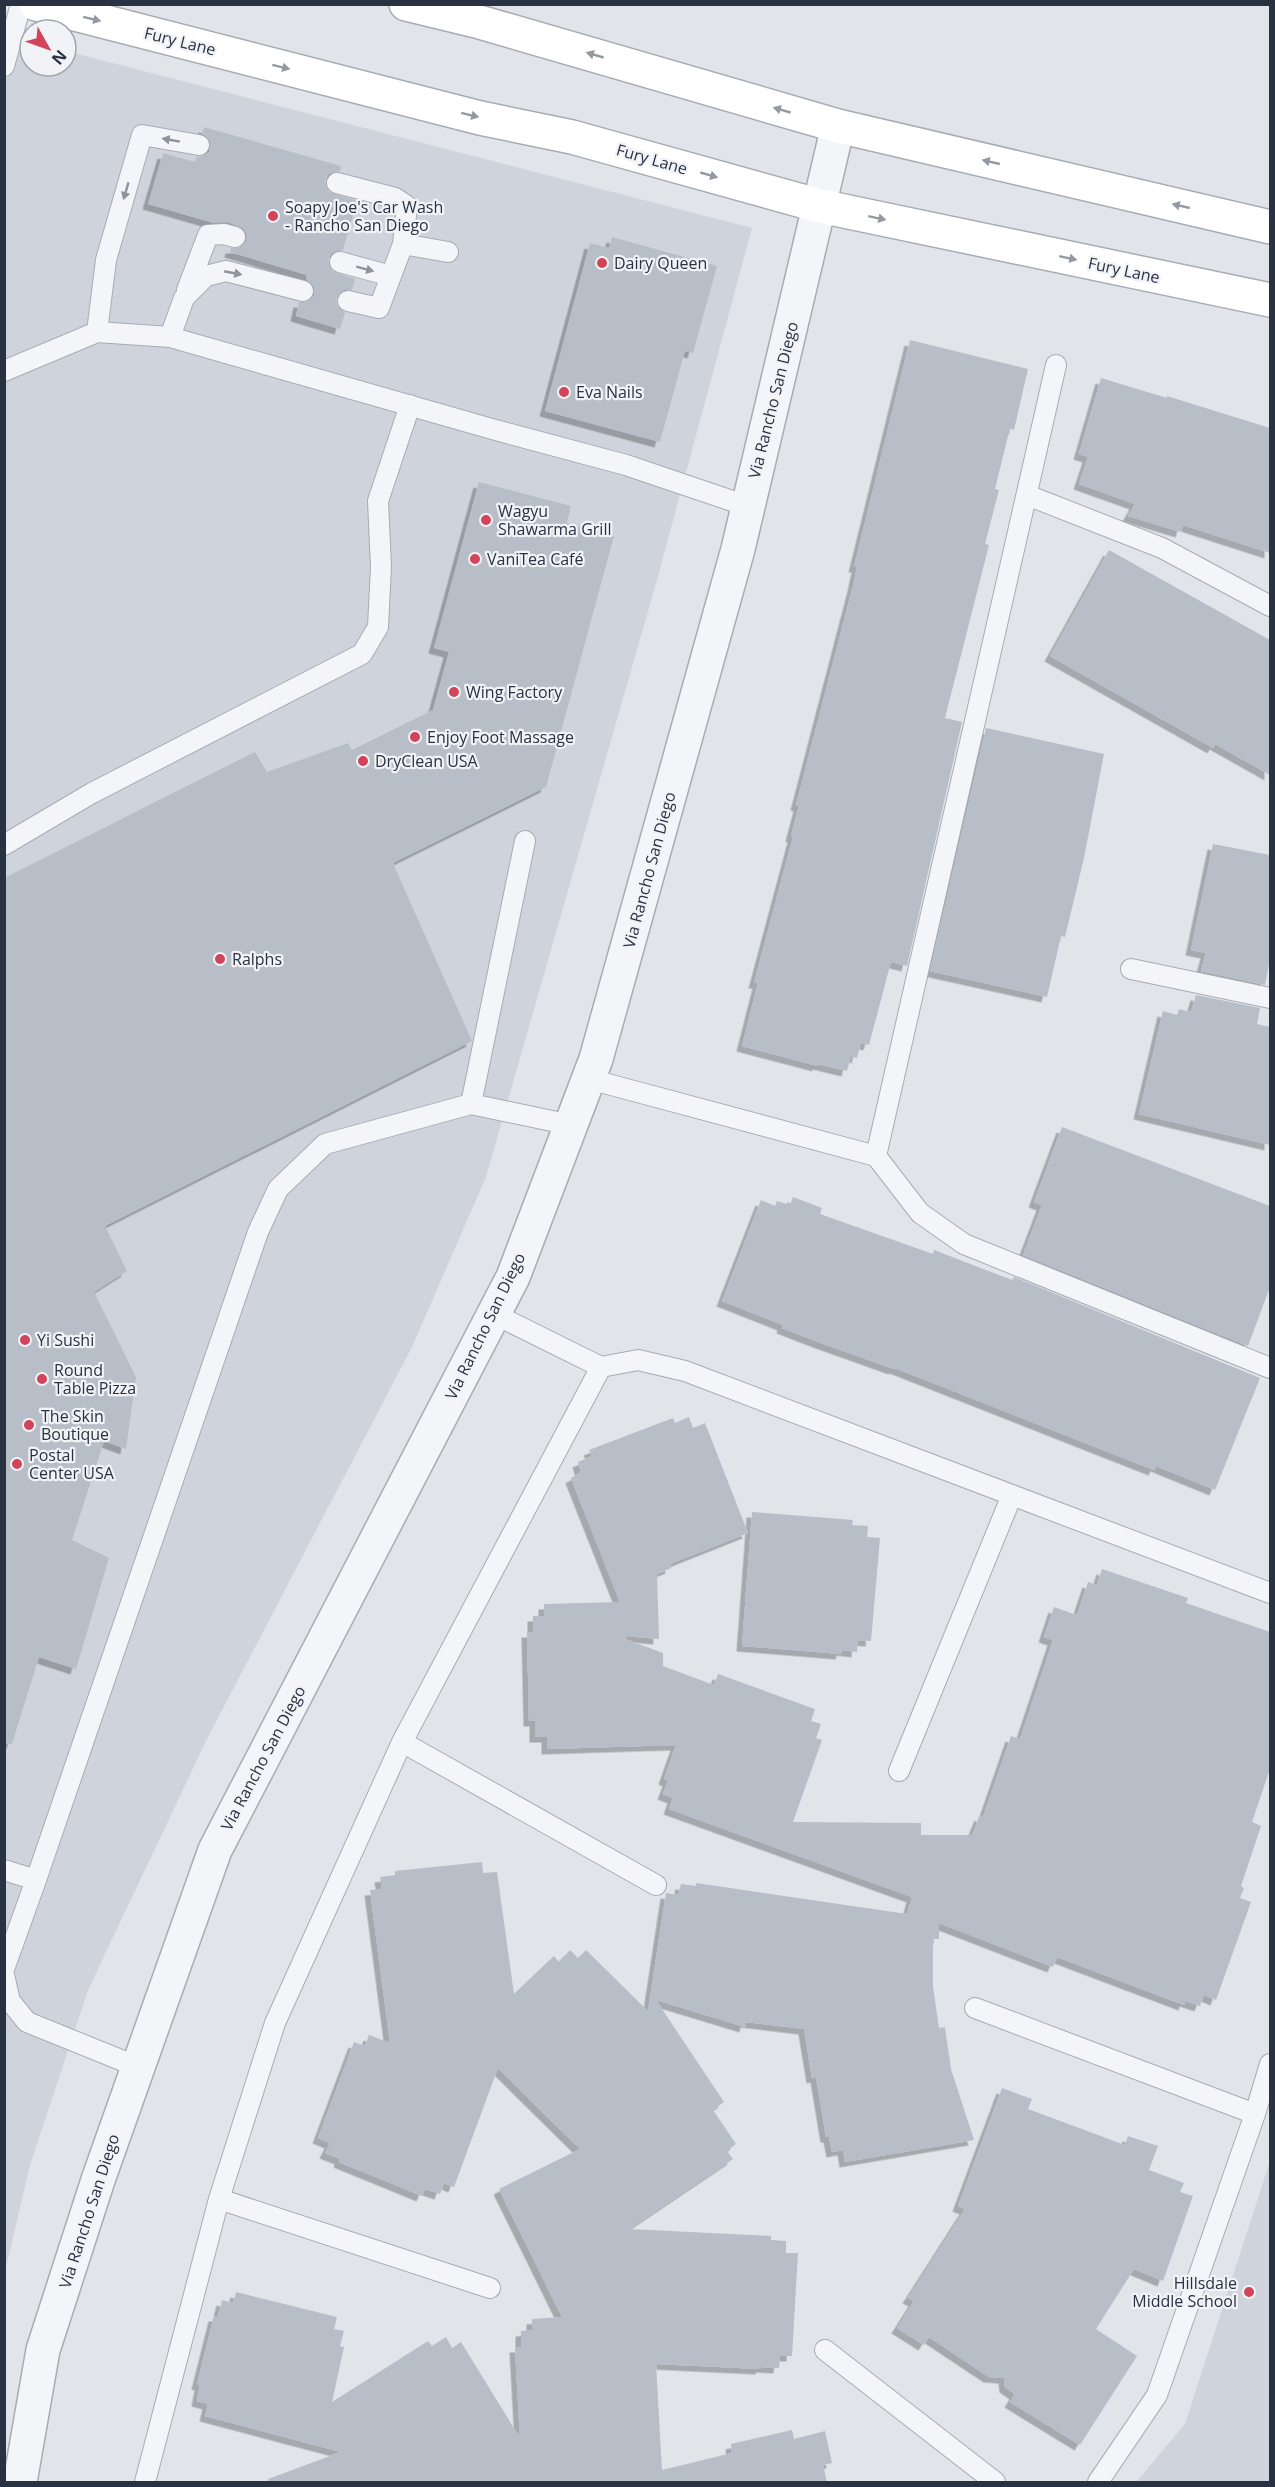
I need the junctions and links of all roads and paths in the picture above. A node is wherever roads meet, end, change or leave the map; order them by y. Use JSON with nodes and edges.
{"nodes":[{"id":1,"x":21,"y":4,"type":"edge"},
{"id":2,"x":36,"y":4,"type":"edge"},
{"id":3,"x":406,"y":4,"type":"edge"},
{"id":4,"x":4,"y":66,"type":"edge"},
{"id":5,"x":838,"y":126,"type":"junction"},
{"id":6,"x":199,"y":145,"type":"dead end"},
{"id":7,"x":337,"y":183,"type":"dead end"},
{"id":8,"x":819,"y":206,"type":"junction"},
{"id":9,"x":1270,"y":227,"type":"edge"},
{"id":10,"x":235,"y":237,"type":"dead end"},
{"id":11,"x":404,"y":244,"type":"junction"},
{"id":12,"x":448,"y":252,"type":"dead end"},
{"id":13,"x":340,"y":262,"type":"dead end"},
{"id":14,"x":391,"y":276,"type":"junction"},
{"id":15,"x":303,"y":291,"type":"dead end"},
{"id":16,"x":184,"y":298,"type":"junction"},
{"id":17,"x":1270,"y":300,"type":"edge"},
{"id":18,"x":348,"y":301,"type":"dead end"},
{"id":19,"x":97,"y":332,"type":"junction"},
{"id":20,"x":170,"y":337,"type":"junction"},
{"id":21,"x":1056,"y":365,"type":"dead end"},
{"id":22,"x":4,"y":371,"type":"edge"},
{"id":23,"x":410,"y":405,"type":"junction"},
{"id":24,"x":1027,"y":495,"type":"junction"},
{"id":25,"x":747,"y":506,"type":"junction"},
{"id":26,"x":1270,"y":606,"type":"edge"},
{"id":27,"x":525,"y":842,"type":"dead end"},
{"id":28,"x":4,"y":845,"type":"edge"},
{"id":29,"x":1131,"y":969,"type":"dead end"},
{"id":30,"x":1270,"y":998,"type":"edge"},
{"id":31,"x":589,"y":1079,"type":"junction"},
{"id":32,"x":471,"y":1104,"type":"junction"},
{"id":33,"x":571,"y":1125,"type":"junction"},
{"id":34,"x":876,"y":1156,"type":"junction"},
{"id":35,"x":494,"y":1314,"type":"junction"},
{"id":36,"x":601,"y":1366,"type":"junction"},
{"id":37,"x":1270,"y":1368,"type":"edge"},
{"id":38,"x":1012,"y":1495,"type":"junction"},
{"id":39,"x":1270,"y":1593,"type":"edge"},
{"id":40,"x":402,"y":1742,"type":"junction"},
{"id":41,"x":899,"y":1771,"type":"dead end"},
{"id":42,"x":4,"y":1870,"type":"edge"},
{"id":43,"x":36,"y":1880,"type":"junction"},
{"id":44,"x":656,"y":1886,"type":"dead end"},
{"id":45,"x":4,"y":1969,"type":"edge"},
{"id":46,"x":4,"y":1975,"type":"edge"},
{"id":47,"x":975,"y":2008,"type":"dead end"},
{"id":48,"x":1270,"y":2064,"type":"edge"},
{"id":49,"x":138,"y":2067,"type":"junction"},
{"id":50,"x":1255,"y":2114,"type":"junction"},
{"id":51,"x":219,"y":2199,"type":"junction"},
{"id":52,"x":490,"y":2288,"type":"dead end"},
{"id":53,"x":825,"y":2350,"type":"dead end"},
{"id":54,"x":15,"y":2479,"type":"edge"},
{"id":55,"x":145,"y":2482,"type":"edge"},
{"id":56,"x":995,"y":2482,"type":"edge"},
{"id":57,"x":1098,"y":2482,"type":"edge"}],
"edges":[{"from":1,"to":4,"type":"lane"},
{"from":2,"to":8,"type":"main road","name":"Fury Lane","one_way":true},
{"from":5,"to":3,"type":"main road","one_way":true},
{"from":5,"to":8,"type":"street","name":"Via Rancho San Diego"},
{"from":9,"to":5,"type":"main road","one_way":true},
{"from":6,"to":19,"type":"lane","one_way":true},
{"from":7,"to":11,"type":"lane"},
{"from":8,"to":17,"type":"main road","name":"Fury Lane","one_way":true},
{"from":8,"to":25,"type":"street","name":"Via Rancho San Diego"},
{"from":10,"to":16,"type":"lane"},
{"from":11,"to":12,"type":"lane"},
{"from":11,"to":14,"type":"lane"},
{"from":13,"to":14,"type":"lane","one_way":true},
{"from":14,"to":18,"type":"lane"},
{"from":16,"to":15,"type":"lane","one_way":true},
{"from":16,"to":20,"type":"lane"},
{"from":19,"to":20,"type":"lane"},
{"from":19,"to":22,"type":"lane"},
{"from":20,"to":23,"type":"lane"},
{"from":21,"to":24,"type":"lane"},
{"from":23,"to":25,"type":"lane"},
{"from":23,"to":28,"type":"lane"},
{"from":24,"to":26,"type":"lane"},
{"from":24,"to":34,"type":"lane"},
{"from":25,"to":31,"type":"street","name":"Via Rancho San Diego"},
{"from":27,"to":32,"type":"lane"},
{"from":29,"to":30,"type":"lane"},
{"from":31,"to":33,"type":"street","name":"Via Rancho San Diego"},
{"from":31,"to":34,"type":"lane"},
{"from":32,"to":33,"type":"lane"},
{"from":32,"to":43,"type":"lane"},
{"from":33,"to":35,"type":"street","name":"Via Rancho San Diego"},
{"from":34,"to":37,"type":"lane"},
{"from":35,"to":36,"type":"lane"},
{"from":35,"to":49,"type":"street","name":"Via Rancho San Diego"},
{"from":36,"to":38,"type":"lane"},
{"from":36,"to":40,"type":"lane"},
{"from":38,"to":39,"type":"lane"},
{"from":38,"to":41,"type":"lane"},
{"from":40,"to":44,"type":"lane"},
{"from":40,"to":51,"type":"lane"},
{"from":42,"to":43,"type":"lane"},
{"from":43,"to":45,"type":"lane"},
{"from":46,"to":49,"type":"lane"},
{"from":47,"to":50,"type":"lane"},
{"from":48,"to":50,"type":"lane"},
{"from":49,"to":54,"type":"street","name":"Via Rancho San Diego"},
{"from":50,"to":57,"type":"lane"},
{"from":51,"to":52,"type":"lane"},
{"from":51,"to":55,"type":"lane"},
{"from":53,"to":56,"type":"lane"}]}
